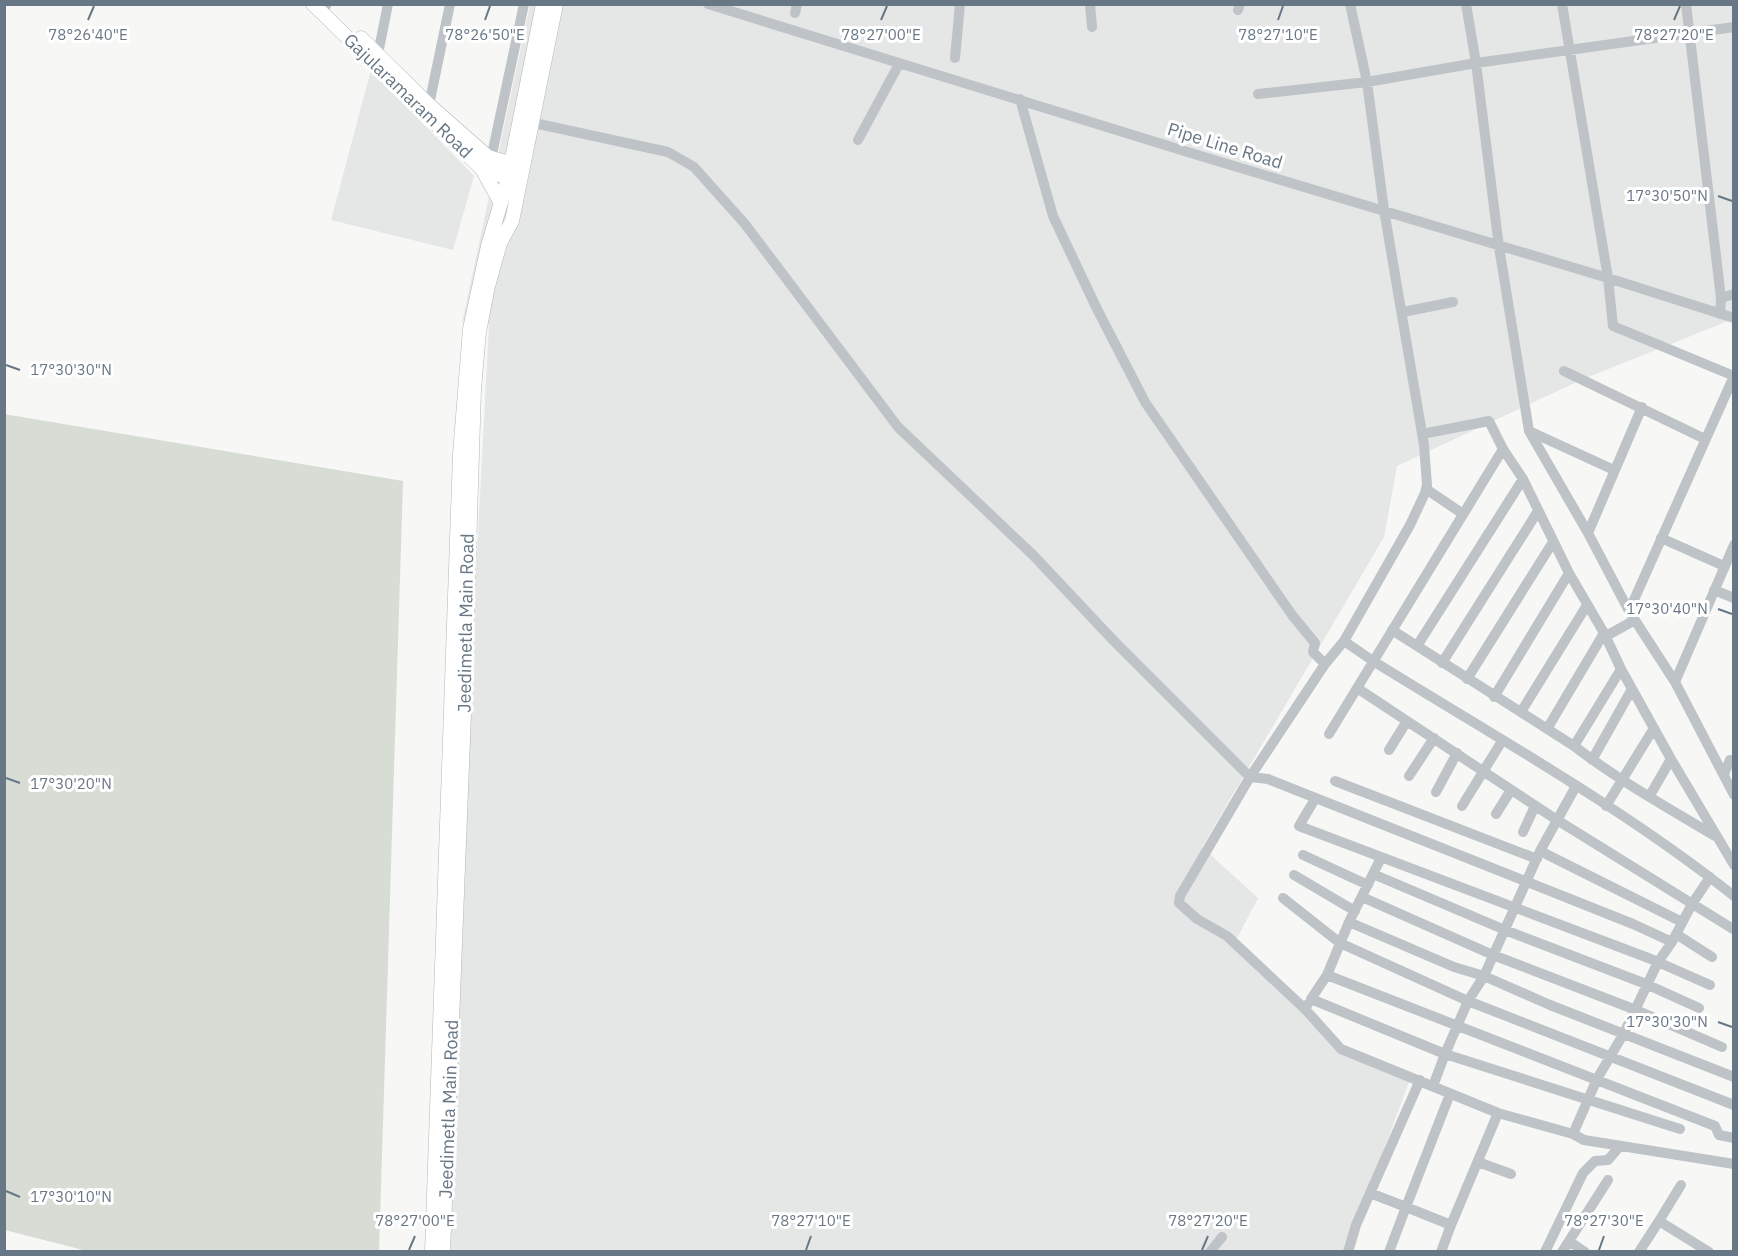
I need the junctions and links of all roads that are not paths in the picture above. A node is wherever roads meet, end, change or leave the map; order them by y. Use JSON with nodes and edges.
{"nodes":[{"id":1,"x":388,"y":4,"type":"edge"},
{"id":2,"x":450,"y":4,"type":"edge"},
{"id":3,"x":524,"y":4,"type":"edge"},
{"id":4,"x":543,"y":4,"type":"edge"},
{"id":5,"x":556,"y":4,"type":"edge"},
{"id":6,"x":708,"y":4,"type":"edge"},
{"id":7,"x":960,"y":4,"type":"edge"},
{"id":8,"x":1090,"y":4,"type":"edge"},
{"id":9,"x":1350,"y":4,"type":"edge"},
{"id":10,"x":1466,"y":4,"type":"edge"},
{"id":11,"x":1562,"y":4,"type":"edge"},
{"id":12,"x":1686,"y":4,"type":"edge"},
{"id":13,"x":322,"y":5,"type":"edge"},
{"id":14,"x":1092,"y":27,"type":"dead end"},
{"id":15,"x":1734,"y":27,"type":"edge"},
{"id":16,"x":1690,"y":34,"type":"junction"},
{"id":17,"x":549,"y":40,"type":"junction"},
{"id":18,"x":1569,"y":50,"type":"junction"},
{"id":19,"x":378,"y":54,"type":"junction"},
{"id":20,"x":955,"y":58,"type":"dead end"},
{"id":21,"x":1476,"y":63,"type":"junction"},
{"id":22,"x":899,"y":64,"type":"junction"},
{"id":23,"x":1367,"y":82,"type":"junction"},
{"id":24,"x":1258,"y":94,"type":"dead end"},
{"id":25,"x":1020,"y":99,"type":"junction"},
{"id":26,"x":429,"y":105,"type":"junction"},
{"id":27,"x":534,"y":123,"type":"junction"},
{"id":28,"x":858,"y":140,"type":"dead end"},
{"id":29,"x":487,"y":164,"type":"junction"},
{"id":30,"x":514,"y":173,"type":"junction"},
{"id":31,"x":501,"y":203,"type":"junction"},
{"id":32,"x":1384,"y":210,"type":"junction"},
{"id":33,"x":500,"y":243,"type":"junction"},
{"id":34,"x":1499,"y":247,"type":"junction"},
{"id":35,"x":1608,"y":278,"type":"junction"},
{"id":36,"x":1734,"y":294,"type":"edge"},
{"id":37,"x":1721,"y":298,"type":"junction"},
{"id":38,"x":1453,"y":302,"type":"dead end"},
{"id":39,"x":1402,"y":312,"type":"junction"},
{"id":40,"x":1720,"y":314,"type":"junction"},
{"id":41,"x":1734,"y":318,"type":"edge"},
{"id":42,"x":1564,"y":371,"type":"dead end"},
{"id":43,"x":1734,"y":376,"type":"edge"},
{"id":44,"x":1642,"y":407,"type":"junction"},
{"id":45,"x":1529,"y":430,"type":"junction"},
{"id":46,"x":1422,"y":434,"type":"junction"},
{"id":47,"x":1705,"y":439,"type":"junction"},
{"id":48,"x":1503,"y":449,"type":"junction"},
{"id":49,"x":466,"y":455,"type":"junction"},
{"id":50,"x":1614,"y":470,"type":"junction"},
{"id":51,"x":1523,"y":479,"type":"junction"},
{"id":52,"x":1426,"y":489,"type":"junction"},
{"id":53,"x":1538,"y":511,"type":"junction"},
{"id":54,"x":1463,"y":514,"type":"junction"},
{"id":55,"x":1588,"y":533,"type":"junction"},
{"id":56,"x":1661,"y":538,"type":"junction"},
{"id":57,"x":1553,"y":542,"type":"junction"},
{"id":58,"x":1734,"y":545,"type":"edge"},
{"id":59,"x":1724,"y":566,"type":"junction"},
{"id":60,"x":1569,"y":573,"type":"junction"},
{"id":61,"x":1714,"y":590,"type":"junction"},
{"id":62,"x":1734,"y":598,"type":"edge"},
{"id":63,"x":1587,"y":605,"type":"junction"},
{"id":64,"x":1632,"y":615,"type":"junction"},
{"id":65,"x":1392,"y":630,"type":"junction"},
{"id":66,"x":1605,"y":634,"type":"junction"},
{"id":67,"x":1344,"y":641,"type":"junction"},
{"id":68,"x":1417,"y":646,"type":"junction"},
{"id":69,"x":1373,"y":661,"type":"junction"},
{"id":70,"x":1442,"y":663,"type":"junction"},
{"id":71,"x":1325,"y":664,"type":"junction"},
{"id":72,"x":1621,"y":669,"type":"junction"},
{"id":73,"x":1467,"y":679,"type":"junction"},
{"id":74,"x":1675,"y":682,"type":"junction"},
{"id":75,"x":1356,"y":688,"type":"junction"},
{"id":76,"x":1632,"y":689,"type":"junction"},
{"id":77,"x":1494,"y":697,"type":"junction"},
{"id":78,"x":1521,"y":712,"type":"junction"},
{"id":79,"x":1407,"y":721,"type":"junction"},
{"id":80,"x":1654,"y":728,"type":"junction"},
{"id":81,"x":1547,"y":729,"type":"junction"},
{"id":82,"x":1329,"y":734,"type":"dead end"},
{"id":83,"x":1434,"y":738,"type":"junction"},
{"id":84,"x":1502,"y":741,"type":"junction"},
{"id":85,"x":1574,"y":746,"type":"junction"},
{"id":86,"x":1389,"y":750,"type":"dead end"},
{"id":87,"x":1456,"y":753,"type":"junction"},
{"id":88,"x":1732,"y":758,"type":"edge"},
{"id":89,"x":1671,"y":759,"type":"junction"},
{"id":90,"x":1592,"y":760,"type":"junction"},
{"id":91,"x":1484,"y":772,"type":"junction"},
{"id":92,"x":1724,"y":774,"type":"junction"},
{"id":93,"x":1409,"y":776,"type":"dead end"},
{"id":94,"x":1250,"y":777,"type":"junction"},
{"id":95,"x":1622,"y":779,"type":"junction"},
{"id":96,"x":1335,"y":781,"type":"dead end"},
{"id":97,"x":1576,"y":786,"type":"junction"},
{"id":98,"x":1511,"y":790,"type":"junction"},
{"id":99,"x":1436,"y":792,"type":"dead end"},
{"id":100,"x":1734,"y":795,"type":"edge"},
{"id":101,"x":1650,"y":797,"type":"junction"},
{"id":102,"x":1315,"y":799,"type":"junction"},
{"id":103,"x":1462,"y":806,"type":"dead end"},
{"id":104,"x":1535,"y":806,"type":"junction"},
{"id":105,"x":1606,"y":806,"type":"junction"},
{"id":106,"x":1496,"y":814,"type":"dead end"},
{"id":107,"x":1557,"y":819,"type":"junction"},
{"id":108,"x":1523,"y":832,"type":"dead end"},
{"id":109,"x":1717,"y":837,"type":"junction"},
{"id":110,"x":1303,"y":855,"type":"dead end"},
{"id":111,"x":1539,"y":855,"type":"junction"},
{"id":112,"x":1381,"y":858,"type":"junction"},
{"id":113,"x":1734,"y":865,"type":"edge"},
{"id":114,"x":1373,"y":874,"type":"junction"},
{"id":115,"x":1294,"y":875,"type":"dead end"},
{"id":116,"x":1710,"y":877,"type":"junction"},
{"id":117,"x":1526,"y":884,"type":"junction"},
{"id":118,"x":1368,"y":885,"type":"junction"},
{"id":119,"x":1734,"y":896,"type":"edge"},
{"id":120,"x":1362,"y":897,"type":"junction"},
{"id":121,"x":1283,"y":898,"type":"dead end"},
{"id":122,"x":1692,"y":904,"type":"junction"},
{"id":123,"x":1515,"y":907,"type":"junction"},
{"id":124,"x":1355,"y":911,"type":"junction"},
{"id":125,"x":1349,"y":922,"type":"junction"},
{"id":126,"x":1682,"y":922,"type":"junction"},
{"id":127,"x":1733,"y":929,"type":"edge"},
{"id":128,"x":1504,"y":930,"type":"junction"},
{"id":129,"x":1674,"y":938,"type":"junction"},
{"id":130,"x":1340,"y":944,"type":"junction"},
{"id":131,"x":1493,"y":955,"type":"junction"},
{"id":132,"x":1712,"y":957,"type":"dead end"},
{"id":133,"x":1658,"y":962,"type":"junction"},
{"id":134,"x":1327,"y":975,"type":"junction"},
{"id":135,"x":1484,"y":976,"type":"junction"},
{"id":136,"x":1646,"y":984,"type":"junction"},
{"id":137,"x":1710,"y":985,"type":"dead end"},
{"id":138,"x":1468,"y":1001,"type":"junction"},
{"id":139,"x":1308,"y":1004,"type":"junction"},
{"id":140,"x":1699,"y":1008,"type":"dead end"},
{"id":141,"x":1636,"y":1010,"type":"junction"},
{"id":142,"x":1457,"y":1025,"type":"junction"},
{"id":143,"x":1624,"y":1033,"type":"junction"},
{"id":144,"x":1722,"y":1047,"type":"dead end"},
{"id":145,"x":1445,"y":1054,"type":"junction"},
{"id":146,"x":1610,"y":1058,"type":"junction"},
{"id":147,"x":1734,"y":1077,"type":"edge"},
{"id":148,"x":1597,"y":1079,"type":"junction"},
{"id":149,"x":1420,"y":1080,"type":"junction"},
{"id":150,"x":1433,"y":1086,"type":"junction"},
{"id":151,"x":1450,"y":1095,"type":"junction"},
{"id":152,"x":1587,"y":1100,"type":"junction"},
{"id":153,"x":1734,"y":1105,"type":"edge"},
{"id":154,"x":1498,"y":1113,"type":"junction"},
{"id":155,"x":1680,"y":1129,"type":"dead end"},
{"id":156,"x":1576,"y":1135,"type":"junction"},
{"id":157,"x":1734,"y":1138,"type":"edge"},
{"id":158,"x":1620,"y":1146,"type":"junction"},
{"id":159,"x":1734,"y":1158,"type":"edge"},
{"id":160,"x":1478,"y":1162,"type":"junction"},
{"id":161,"x":1734,"y":1164,"type":"edge"},
{"id":162,"x":1511,"y":1174,"type":"dead end"},
{"id":163,"x":1608,"y":1180,"type":"dead end"},
{"id":164,"x":1681,"y":1185,"type":"dead end"},
{"id":165,"x":1370,"y":1193,"type":"junction"},
{"id":166,"x":1406,"y":1207,"type":"junction"},
{"id":167,"x":1659,"y":1221,"type":"junction"},
{"id":168,"x":1451,"y":1225,"type":"junction"},
{"id":169,"x":1222,"y":1237,"type":"dead end"},
{"id":170,"x":1569,"y":1241,"type":"junction"},
{"id":171,"x":432,"y":1251,"type":"edge"},
{"id":172,"x":443,"y":1251,"type":"edge"},
{"id":173,"x":1210,"y":1251,"type":"edge"},
{"id":174,"x":1348,"y":1251,"type":"edge"},
{"id":175,"x":1389,"y":1251,"type":"edge"},
{"id":176,"x":1441,"y":1251,"type":"edge"},
{"id":177,"x":1545,"y":1251,"type":"edge"},
{"id":178,"x":1563,"y":1251,"type":"edge"},
{"id":179,"x":1585,"y":1251,"type":"edge"},
{"id":180,"x":1639,"y":1251,"type":"edge"},
{"id":181,"x":1709,"y":1251,"type":"edge"}],
"edges":[{"from":1,"to":19,"type":"street"},
{"from":2,"to":26,"type":"street"},
{"from":3,"to":29,"type":"street"},
{"from":4,"to":30,"type":"main road","name":"Jeedimetla Main Road"},
{"from":5,"to":17,"type":"main road","name":"Jeedimetla Main Road"},
{"from":6,"to":22,"type":"street","name":"Pipe Line Road"},
{"from":7,"to":20,"type":"street"},
{"from":8,"to":14,"type":"street"},
{"from":9,"to":23,"type":"street"},
{"from":10,"to":21,"type":"street"},
{"from":11,"to":18,"type":"street"},
{"from":12,"to":16,"type":"street"},
{"from":13,"to":19,"type":"main road","name":"Gajularamaram Road"},
{"from":13,"to":29,"type":"main road","name":"Gajularamaram Road"},
{"from":15,"to":16,"type":"street"},
{"from":16,"to":18,"type":"street"},
{"from":16,"to":37,"type":"street"},
{"from":17,"to":27,"type":"main road","name":"Jeedimetla Main Road"},
{"from":17,"to":30,"type":"main road"},
{"from":18,"to":21,"type":"street"},
{"from":18,"to":35,"type":"street"},
{"from":19,"to":26,"type":"main road","name":"Gajularamaram Road"},
{"from":21,"to":23,"type":"street"},
{"from":21,"to":34,"type":"street"},
{"from":22,"to":25,"type":"street","name":"Pipe Line Road"},
{"from":22,"to":28,"type":"street"},
{"from":23,"to":24,"type":"street"},
{"from":23,"to":32,"type":"street"},
{"from":25,"to":32,"type":"street","name":"Pipe Line Road"},
{"from":25,"to":71,"type":"street"},
{"from":26,"to":29,"type":"main road","name":"Gajularamaram Road"},
{"from":27,"to":33,"type":"main road","name":"Jeedimetla Main Road"},
{"from":27,"to":94,"type":"street"},
{"from":29,"to":30,"type":"main road","name":"Gajularamaram Road"},
{"from":29,"to":31,"type":"main road"},
{"from":30,"to":31,"type":"main road","name":"Jeedimetla Main Road"},
{"from":30,"to":33,"type":"main road"},
{"from":31,"to":49,"type":"main road","name":"Jeedimetla Main Road"},
{"from":32,"to":34,"type":"street","name":"Pipe Line Road"},
{"from":32,"to":39,"type":"street"},
{"from":33,"to":49,"type":"main road","name":"Jeedimetla Main Road"},
{"from":34,"to":35,"type":"street","name":"Pipe Line Road"},
{"from":34,"to":45,"type":"street"},
{"from":35,"to":40,"type":"street","name":"Pipe Line Road"},
{"from":35,"to":43,"type":"street"},
{"from":36,"to":37,"type":"street"},
{"from":37,"to":40,"type":"street"},
{"from":38,"to":39,"type":"street"},
{"from":39,"to":46,"type":"street"},
{"from":40,"to":41,"type":"street","name":"Pipe Line Road"},
{"from":42,"to":44,"type":"street"},
{"from":43,"to":47,"type":"street"},
{"from":44,"to":47,"type":"street"},
{"from":44,"to":50,"type":"street"},
{"from":45,"to":50,"type":"street"},
{"from":45,"to":55,"type":"street"},
{"from":46,"to":48,"type":"street"},
{"from":46,"to":52,"type":"street"},
{"from":47,"to":56,"type":"street"},
{"from":48,"to":51,"type":"street"},
{"from":48,"to":54,"type":"street"},
{"from":49,"to":171,"type":"main road","name":"Jeedimetla Main Road"},
{"from":49,"to":172,"type":"main road","name":"Jeedimetla Main Road"},
{"from":50,"to":55,"type":"street"},
{"from":51,"to":53,"type":"street"},
{"from":51,"to":68,"type":"street"},
{"from":52,"to":54,"type":"street"},
{"from":52,"to":67,"type":"street"},
{"from":53,"to":57,"type":"street"},
{"from":53,"to":70,"type":"street"},
{"from":54,"to":65,"type":"street"},
{"from":55,"to":64,"type":"street"},
{"from":56,"to":59,"type":"street"},
{"from":56,"to":64,"type":"street"},
{"from":57,"to":60,"type":"street"},
{"from":57,"to":73,"type":"street"},
{"from":58,"to":59,"type":"street"},
{"from":59,"to":61,"type":"street"},
{"from":60,"to":63,"type":"street"},
{"from":60,"to":77,"type":"street"},
{"from":61,"to":62,"type":"street"},
{"from":61,"to":74,"type":"street"},
{"from":63,"to":66,"type":"street"},
{"from":63,"to":78,"type":"street"},
{"from":64,"to":66,"type":"street"},
{"from":64,"to":74,"type":"street"},
{"from":65,"to":68,"type":"street"},
{"from":65,"to":69,"type":"street"},
{"from":66,"to":72,"type":"street"},
{"from":66,"to":81,"type":"street"},
{"from":67,"to":69,"type":"street"},
{"from":67,"to":71,"type":"street"},
{"from":68,"to":70,"type":"street"},
{"from":69,"to":75,"type":"street"},
{"from":69,"to":84,"type":"street"},
{"from":70,"to":73,"type":"street"},
{"from":71,"to":94,"type":"street"},
{"from":72,"to":76,"type":"street"},
{"from":72,"to":85,"type":"street"},
{"from":73,"to":77,"type":"street"},
{"from":74,"to":92,"type":"street"},
{"from":75,"to":79,"type":"street"},
{"from":75,"to":82,"type":"street"},
{"from":76,"to":80,"type":"street"},
{"from":76,"to":90,"type":"street"},
{"from":77,"to":78,"type":"street"},
{"from":78,"to":81,"type":"street"},
{"from":79,"to":83,"type":"street"},
{"from":79,"to":86,"type":"street"},
{"from":80,"to":89,"type":"street"},
{"from":80,"to":95,"type":"street"},
{"from":81,"to":85,"type":"street"},
{"from":83,"to":87,"type":"street"},
{"from":83,"to":93,"type":"street"},
{"from":84,"to":91,"type":"street"},
{"from":84,"to":97,"type":"street"},
{"from":85,"to":90,"type":"street"},
{"from":87,"to":91,"type":"street"},
{"from":87,"to":99,"type":"street"},
{"from":88,"to":92,"type":"street"},
{"from":89,"to":101,"type":"street"},
{"from":89,"to":109,"type":"street"},
{"from":90,"to":95,"type":"street"},
{"from":91,"to":98,"type":"street"},
{"from":91,"to":103,"type":"street"},
{"from":92,"to":100,"type":"street"},
{"from":94,"to":102,"type":"street"},
{"from":94,"to":139,"type":"street"},
{"from":95,"to":101,"type":"street"},
{"from":95,"to":105,"type":"street"},
{"from":96,"to":111,"type":"street"},
{"from":97,"to":105,"type":"street"},
{"from":97,"to":107,"type":"street"},
{"from":98,"to":104,"type":"street"},
{"from":98,"to":106,"type":"street"},
{"from":101,"to":109,"type":"street"},
{"from":102,"to":112,"type":"street"},
{"from":102,"to":117,"type":"street"},
{"from":104,"to":107,"type":"street"},
{"from":104,"to":108,"type":"street"},
{"from":105,"to":116,"type":"street"},
{"from":107,"to":111,"type":"street"},
{"from":107,"to":122,"type":"street"},
{"from":109,"to":113,"type":"street"},
{"from":110,"to":118,"type":"street"},
{"from":111,"to":117,"type":"street"},
{"from":111,"to":126,"type":"street"},
{"from":112,"to":114,"type":"street"},
{"from":112,"to":123,"type":"street"},
{"from":114,"to":118,"type":"street"},
{"from":114,"to":128,"type":"street"},
{"from":115,"to":124,"type":"street"},
{"from":116,"to":119,"type":"street"},
{"from":116,"to":122,"type":"street"},
{"from":117,"to":123,"type":"street"},
{"from":117,"to":129,"type":"street"},
{"from":118,"to":120,"type":"street"},
{"from":120,"to":124,"type":"street"},
{"from":120,"to":131,"type":"street"},
{"from":121,"to":130,"type":"street"},
{"from":122,"to":126,"type":"street"},
{"from":122,"to":127,"type":"street"},
{"from":123,"to":128,"type":"street"},
{"from":123,"to":133,"type":"street"},
{"from":124,"to":125,"type":"street"},
{"from":125,"to":130,"type":"street"},
{"from":125,"to":135,"type":"street"},
{"from":126,"to":129,"type":"street"},
{"from":128,"to":131,"type":"street"},
{"from":128,"to":136,"type":"street"},
{"from":129,"to":132,"type":"street"},
{"from":129,"to":133,"type":"street"},
{"from":130,"to":134,"type":"street"},
{"from":130,"to":138,"type":"street"},
{"from":131,"to":135,"type":"street"},
{"from":131,"to":141,"type":"street"},
{"from":133,"to":136,"type":"street"},
{"from":133,"to":137,"type":"street"},
{"from":134,"to":139,"type":"street"},
{"from":134,"to":142,"type":"street"},
{"from":135,"to":138,"type":"street"},
{"from":135,"to":143,"type":"street"},
{"from":136,"to":140,"type":"street"},
{"from":136,"to":141,"type":"street"},
{"from":138,"to":142,"type":"street"},
{"from":138,"to":146,"type":"street"},
{"from":139,"to":145,"type":"street"},
{"from":139,"to":149,"type":"street"},
{"from":141,"to":143,"type":"street"},
{"from":141,"to":144,"type":"street"},
{"from":142,"to":145,"type":"street"},
{"from":142,"to":148,"type":"street"},
{"from":143,"to":146,"type":"street"},
{"from":143,"to":147,"type":"street"},
{"from":145,"to":150,"type":"street"},
{"from":145,"to":152,"type":"street"},
{"from":146,"to":148,"type":"street"},
{"from":146,"to":153,"type":"street"},
{"from":148,"to":152,"type":"street"},
{"from":148,"to":157,"type":"street"},
{"from":149,"to":150,"type":"street"},
{"from":149,"to":165,"type":"street"},
{"from":150,"to":151,"type":"street"},
{"from":151,"to":154,"type":"street"},
{"from":151,"to":166,"type":"street"},
{"from":152,"to":155,"type":"street"},
{"from":152,"to":156,"type":"street"},
{"from":154,"to":156,"type":"street"},
{"from":154,"to":160,"type":"street"},
{"from":156,"to":158,"type":"street"},
{"from":156,"to":159,"type":"street"},
{"from":158,"to":161,"type":"street"},
{"from":158,"to":177,"type":"street"},
{"from":160,"to":162,"type":"street"},
{"from":160,"to":168,"type":"street"},
{"from":163,"to":170,"type":"street"},
{"from":164,"to":167,"type":"street"},
{"from":165,"to":166,"type":"street"},
{"from":165,"to":174,"type":"street"},
{"from":166,"to":168,"type":"street"},
{"from":166,"to":175,"type":"street"},
{"from":167,"to":180,"type":"street"},
{"from":167,"to":181,"type":"street"},
{"from":168,"to":176,"type":"street"},
{"from":169,"to":173,"type":"street"},
{"from":170,"to":178,"type":"street"},
{"from":170,"to":179,"type":"street"}]}
